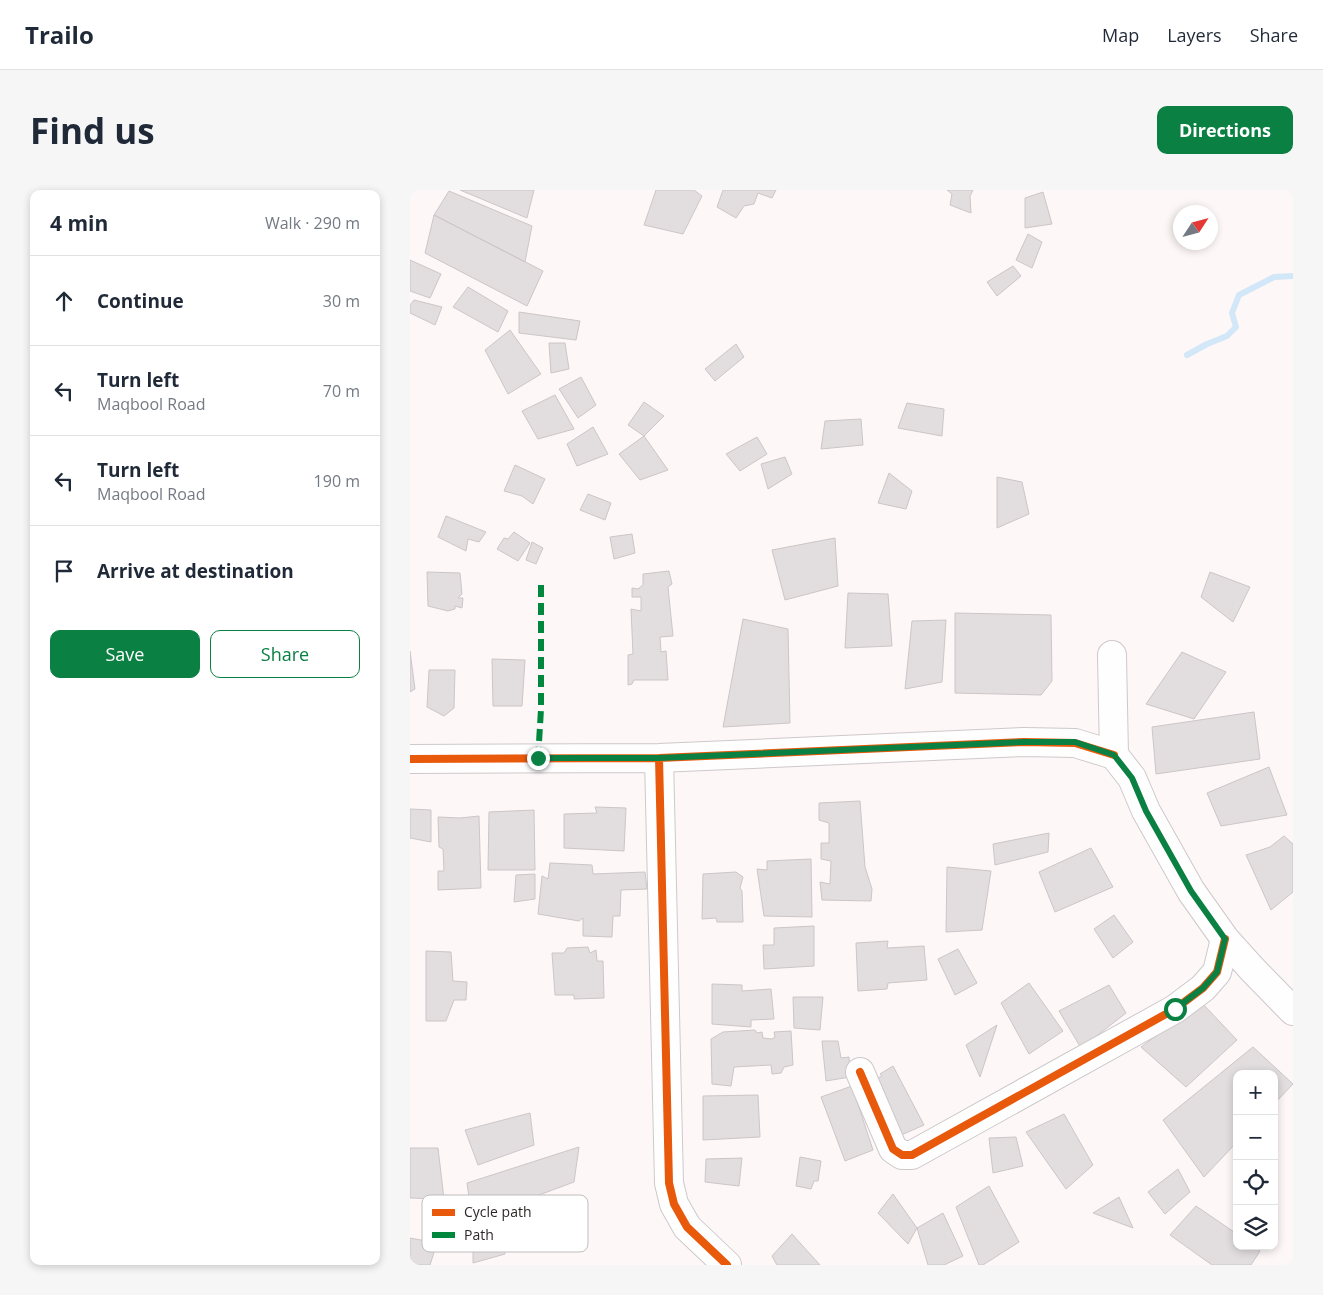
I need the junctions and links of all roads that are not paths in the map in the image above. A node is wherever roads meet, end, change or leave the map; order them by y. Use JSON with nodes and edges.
{"nodes":[{"id":1,"x":1112,"y":655,"type":"dead end"},
{"id":2,"x":1114,"y":755,"type":"junction"},
{"id":3,"x":659,"y":758,"type":"junction"},
{"id":4,"x":410,"y":759,"type":"edge"},
{"id":5,"x":1225,"y":939,"type":"junction"},
{"id":6,"x":1293,"y":1011,"type":"edge"},
{"id":7,"x":860,"y":1072,"type":"dead end"},
{"id":8,"x":727,"y":1265,"type":"edge"}],
"edges":[{"from":1,"to":2,"type":"street"},
{"from":2,"to":3,"type":"street"},
{"from":2,"to":5,"type":"street"},
{"from":3,"to":4,"type":"street"},
{"from":3,"to":8,"type":"street"},
{"from":5,"to":6,"type":"street"},
{"from":5,"to":7,"type":"street"}]}
